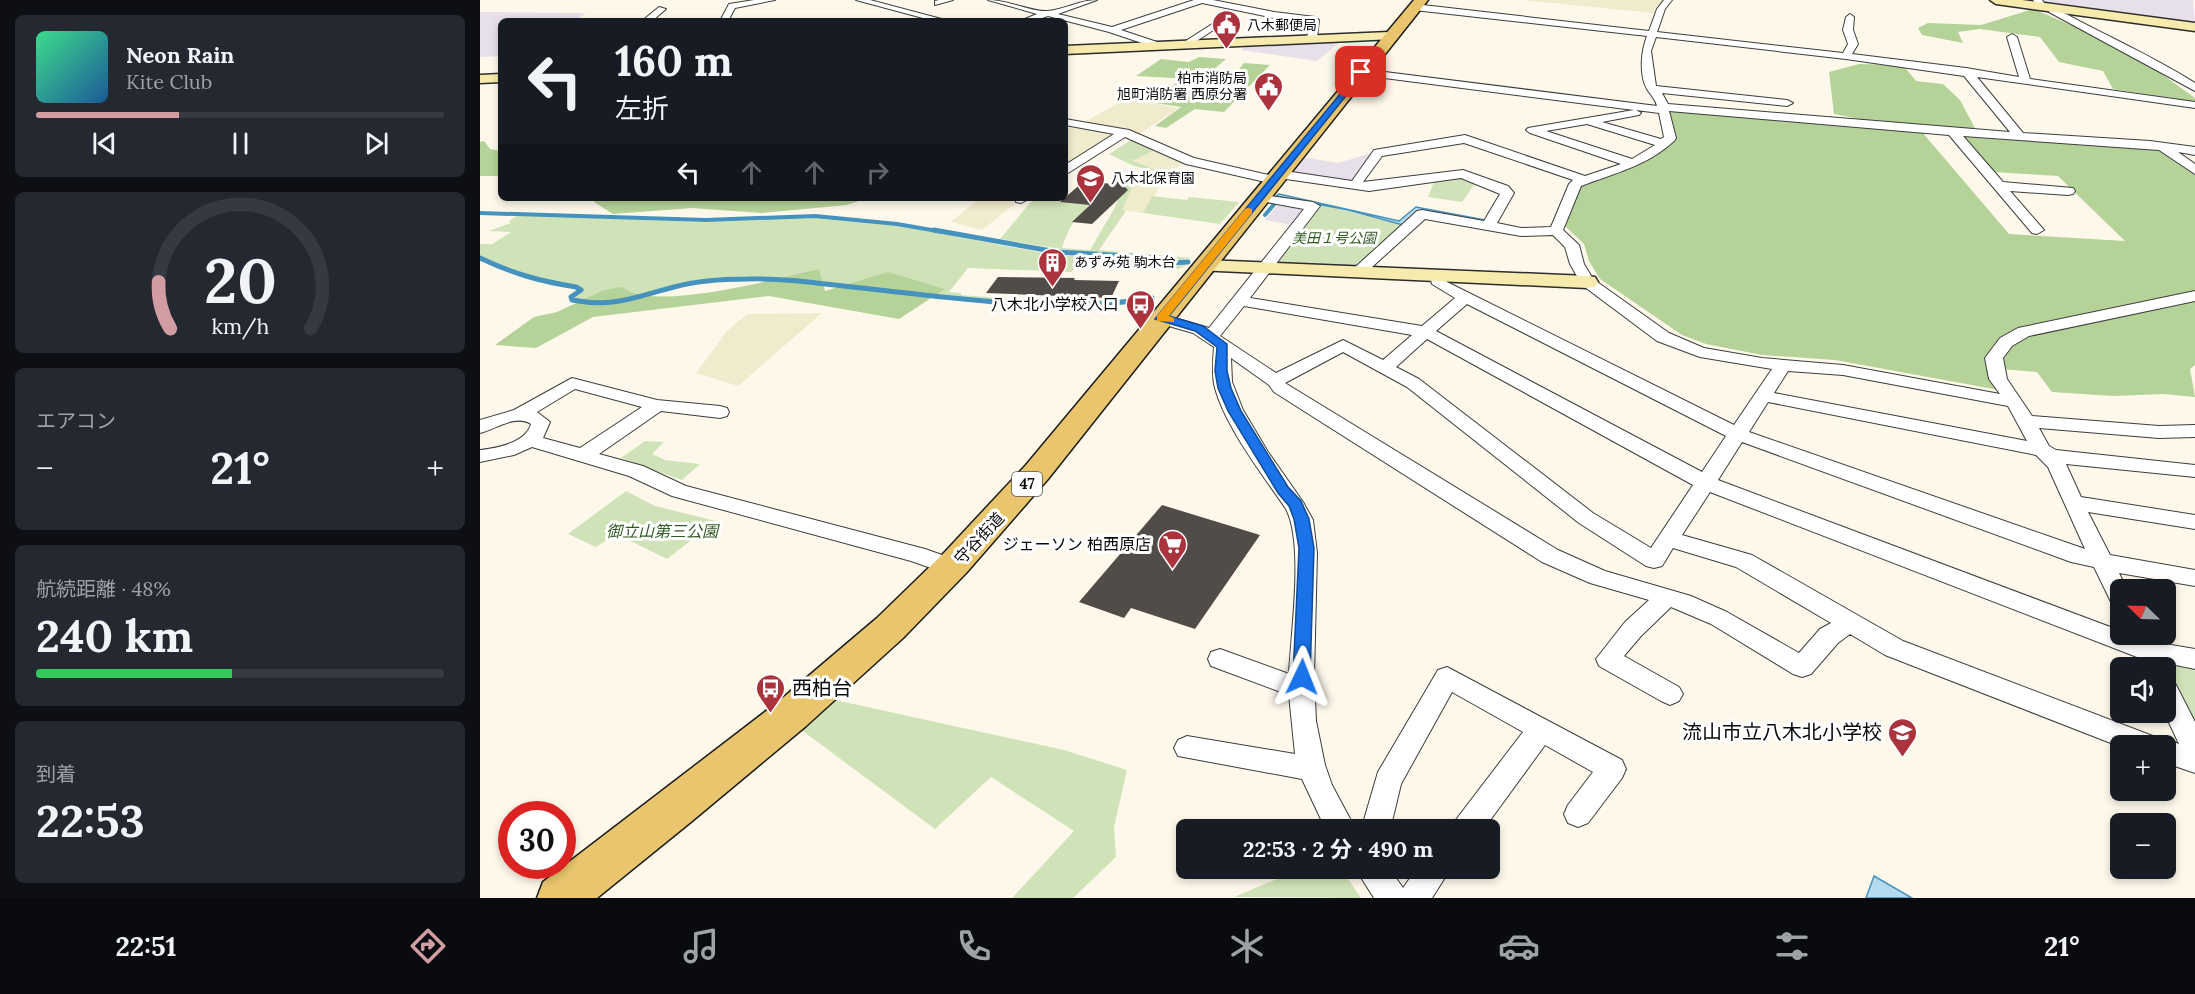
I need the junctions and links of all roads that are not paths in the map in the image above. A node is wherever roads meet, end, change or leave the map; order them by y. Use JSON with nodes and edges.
{"nodes":[{"id":1,"x":771,"y":0,"type":"edge"},
{"id":2,"x":860,"y":0,"type":"edge"},
{"id":3,"x":949,"y":0,"type":"edge"},
{"id":4,"x":992,"y":0,"type":"edge"},
{"id":5,"x":1093,"y":0,"type":"edge"},
{"id":6,"x":1201,"y":0,"type":"edge"},
{"id":7,"x":1232,"y":0,"type":"edge"},
{"id":8,"x":1668,"y":0,"type":"edge"},
{"id":9,"x":1996,"y":0,"type":"edge"},
{"id":10,"x":741,"y":2,"type":"edge"},
{"id":11,"x":758,"y":2,"type":"junction"},
{"id":12,"x":938,"y":3,"type":"dead end"},
{"id":13,"x":1220,"y":4,"type":"junction"},
{"id":14,"x":1417,"y":4,"type":"edge"},
{"id":15,"x":2044,"y":5,"type":"edge"},
{"id":16,"x":662,"y":9,"type":"dead end"},
{"id":17,"x":772,"y":10,"type":"dead end"},
{"id":18,"x":1048,"y":14,"type":"junction"},
{"id":19,"x":1850,"y":17,"type":"dead end"},
{"id":20,"x":650,"y":18,"type":"edge"},
{"id":21,"x":726,"y":18,"type":"edge"},
{"id":22,"x":933,"y":18,"type":"edge"},
{"id":23,"x":1034,"y":18,"type":"edge"},
{"id":24,"x":1064,"y":18,"type":"edge"},
{"id":25,"x":1068,"y":19,"type":"edge"},
{"id":26,"x":1223,"y":21,"type":"dead end"},
{"id":27,"x":2195,"y":27,"type":"edge"},
{"id":28,"x":1112,"y":30,"type":"junction"},
{"id":29,"x":1652,"y":33,"type":"junction"},
{"id":30,"x":1389,"y":36,"type":"junction"},
{"id":31,"x":2012,"y":37,"type":"dead end"},
{"id":32,"x":1312,"y":38,"type":"junction"},
{"id":33,"x":1186,"y":44,"type":"junction"},
{"id":34,"x":1157,"y":45,"type":"junction"},
{"id":35,"x":1068,"y":50,"type":"edge"},
{"id":36,"x":1846,"y":56,"type":"junction"},
{"id":37,"x":1966,"y":71,"type":"junction"},
{"id":38,"x":1361,"y":72,"type":"junction"},
{"id":39,"x":498,"y":78,"type":"edge"},
{"id":40,"x":480,"y":79,"type":"edge"},
{"id":41,"x":2025,"y":80,"type":"junction"},
{"id":42,"x":2195,"y":88,"type":"edge"},
{"id":43,"x":1654,"y":89,"type":"junction"},
{"id":44,"x":1787,"y":103,"type":"dead end"},
{"id":45,"x":2195,"y":105,"type":"edge"},
{"id":46,"x":1659,"y":109,"type":"junction"},
{"id":47,"x":1589,"y":121,"type":"junction"},
{"id":48,"x":1068,"y":122,"type":"edge"},
{"id":49,"x":1125,"y":132,"type":"junction"},
{"id":50,"x":1953,"y":132,"type":"junction"},
{"id":51,"x":2019,"y":136,"type":"junction"},
{"id":52,"x":1664,"y":144,"type":"junction"},
{"id":53,"x":2164,"y":148,"type":"junction"},
{"id":54,"x":2195,"y":151,"type":"edge"},
{"id":55,"x":1633,"y":164,"type":"junction"},
{"id":56,"x":1068,"y":169,"type":"edge"},
{"id":57,"x":2195,"y":170,"type":"edge"},
{"id":58,"x":1584,"y":180,"type":"junction"},
{"id":59,"x":1270,"y":184,"type":"junction"},
{"id":60,"x":1355,"y":185,"type":"junction"},
{"id":61,"x":2002,"y":186,"type":"junction"},
{"id":62,"x":2068,"y":191,"type":"dead end"},
{"id":63,"x":1488,"y":226,"type":"junction"},
{"id":64,"x":2037,"y":230,"type":"dead end"},
{"id":65,"x":1556,"y":231,"type":"junction"},
{"id":66,"x":1204,"y":266,"type":"junction"},
{"id":67,"x":1265,"y":270,"type":"junction"},
{"id":68,"x":1356,"y":273,"type":"junction"},
{"id":69,"x":1438,"y":276,"type":"junction"},
{"id":70,"x":1587,"y":282,"type":"junction"},
{"id":71,"x":1466,"y":297,"type":"junction"},
{"id":72,"x":2195,"y":297,"type":"edge"},
{"id":73,"x":1240,"y":301,"type":"junction"},
{"id":74,"x":1161,"y":319,"type":"junction"},
{"id":75,"x":1425,"y":332,"type":"junction"},
{"id":76,"x":1216,"y":341,"type":"junction"},
{"id":77,"x":1784,"y":364,"type":"junction"},
{"id":78,"x":1384,"y":368,"type":"junction"},
{"id":79,"x":1275,"y":381,"type":"junction"},
{"id":80,"x":1764,"y":396,"type":"junction"},
{"id":81,"x":2015,"y":402,"type":"junction"},
{"id":82,"x":657,"y":405,"type":"junction"},
{"id":83,"x":720,"y":412,"type":"dead end"},
{"id":84,"x":519,"y":415,"type":"junction"},
{"id":85,"x":2025,"y":421,"type":"junction"},
{"id":86,"x":480,"y":427,"type":"edge"},
{"id":87,"x":2195,"y":431,"type":"edge"},
{"id":88,"x":1737,"y":434,"type":"junction"},
{"id":89,"x":529,"y":440,"type":"junction"},
{"id":90,"x":2047,"y":453,"type":"junction"},
{"id":91,"x":480,"y":456,"type":"edge"},
{"id":92,"x":582,"y":456,"type":"junction"},
{"id":93,"x":2195,"y":471,"type":"edge"},
{"id":94,"x":1704,"y":482,"type":"junction"},
{"id":95,"x":2073,"y":503,"type":"junction"},
{"id":96,"x":2195,"y":522,"type":"edge"},
{"id":97,"x":1670,"y":539,"type":"junction"},
{"id":98,"x":2103,"y":562,"type":"junction"},
{"id":99,"x":951,"y":567,"type":"junction"},
{"id":100,"x":2195,"y":578,"type":"edge"},
{"id":101,"x":2111,"y":579,"type":"edge"},
{"id":102,"x":1667,"y":597,"type":"junction"},
{"id":103,"x":1848,"y":623,"type":"junction"},
{"id":104,"x":2146,"y":651,"type":"edge"},
{"id":105,"x":1220,"y":659,"type":"dead end"},
{"id":106,"x":2195,"y":659,"type":"edge"},
{"id":107,"x":1302,"y":689,"type":"junction"},
{"id":108,"x":1670,"y":694,"type":"dead end"},
{"id":109,"x":2176,"y":710,"type":"edge"},
{"id":110,"x":1540,"y":729,"type":"junction"},
{"id":111,"x":2120,"y":735,"type":"edge"},
{"id":112,"x":1188,"y":748,"type":"dead end"},
{"id":113,"x":2195,"y":749,"type":"edge"},
{"id":114,"x":2176,"y":754,"type":"edge"},
{"id":115,"x":2195,"y":761,"type":"edge"},
{"id":116,"x":1311,"y":764,"type":"junction"},
{"id":117,"x":1578,"y":814,"type":"dead end"},
{"id":118,"x":1336,"y":819,"type":"edge"},
{"id":119,"x":1378,"y":819,"type":"edge"},
{"id":120,"x":1474,"y":819,"type":"edge"},
{"id":121,"x":1378,"y":879,"type":"edge"},
{"id":122,"x":1428,"y":879,"type":"edge"},
{"id":123,"x":560,"y":898,"type":"edge"},
{"id":124,"x":1392,"y":898,"type":"edge"},
{"id":125,"x":1414,"y":898,"type":"edge"}],
"edges":[{"from":1,"to":11,"type":"street"},
{"from":2,"to":22,"type":"street"},
{"from":3,"to":12,"type":"street"},
{"from":4,"to":18,"type":"street"},
{"from":5,"to":18,"type":"street"},
{"from":6,"to":13,"type":"street"},
{"from":6,"to":28,"type":"street"},
{"from":7,"to":13,"type":"street"},
{"from":8,"to":29,"type":"street"},
{"from":9,"to":15,"type":"street"},
{"from":10,"to":11,"type":"street"},
{"from":10,"to":21,"type":"street"},
{"from":11,"to":17,"type":"street"},
{"from":13,"to":32,"type":"street"},
{"from":14,"to":29,"type":"street"},
{"from":14,"to":30,"type":"main road","name":"守谷街道","number":"47"},
{"from":15,"to":27,"type":"street"},
{"from":15,"to":42,"type":"street"},
{"from":16,"to":20,"type":"street"},
{"from":18,"to":23,"type":"street"},
{"from":18,"to":24,"type":"street"},
{"from":19,"to":36,"type":"street"},
{"from":25,"to":28,"type":"street"},
{"from":26,"to":33,"type":"street"},
{"from":28,"to":34,"type":"street"},
{"from":29,"to":36,"type":"street"},
{"from":29,"to":43,"type":"street"},
{"from":30,"to":32,"type":"street"},
{"from":30,"to":38,"type":"main road","name":"守谷街道","number":"47"},
{"from":31,"to":41,"type":"street"},
{"from":32,"to":33,"type":"street"},
{"from":33,"to":34,"type":"street"},
{"from":34,"to":35,"type":"street"},
{"from":36,"to":37,"type":"street"},
{"from":37,"to":41,"type":"street"},
{"from":37,"to":51,"type":"street"},
{"from":38,"to":46,"type":"street"},
{"from":38,"to":59,"type":"main road","name":"守谷街道","number":"47"},
{"from":39,"to":40,"type":"street"},
{"from":41,"to":45,"type":"street"},
{"from":43,"to":44,"type":"street"},
{"from":43,"to":46,"type":"street"},
{"from":46,"to":47,"type":"street"},
{"from":46,"to":50,"type":"street"},
{"from":46,"to":52,"type":"street"},
{"from":47,"to":52,"type":"street"},
{"from":47,"to":55,"type":"street"},
{"from":48,"to":49,"type":"street"},
{"from":49,"to":56,"type":"street"},
{"from":49,"to":59,"type":"street"},
{"from":50,"to":51,"type":"street"},
{"from":50,"to":61,"type":"street"},
{"from":51,"to":53,"type":"street"},
{"from":52,"to":55,"type":"street"},
{"from":53,"to":54,"type":"street"},
{"from":53,"to":57,"type":"street"},
{"from":55,"to":58,"type":"street"},
{"from":58,"to":60,"type":"street"},
{"from":58,"to":65,"type":"street"},
{"from":59,"to":60,"type":"street"},
{"from":59,"to":66,"type":"main road","name":"守谷街道","number":"47"},
{"from":59,"to":67,"type":"street"},
{"from":60,"to":63,"type":"street"},
{"from":61,"to":62,"type":"street"},
{"from":61,"to":64,"type":"street"},
{"from":63,"to":65,"type":"street"},
{"from":63,"to":68,"type":"street"},
{"from":65,"to":70,"type":"street"},
{"from":66,"to":67,"type":"street"},
{"from":66,"to":74,"type":"main road","name":"守谷街道","number":"47"},
{"from":67,"to":68,"type":"street"},
{"from":67,"to":73,"type":"street"},
{"from":68,"to":69,"type":"street"},
{"from":69,"to":70,"type":"street"},
{"from":69,"to":71,"type":"street"},
{"from":70,"to":77,"type":"street"},
{"from":71,"to":75,"type":"street"},
{"from":71,"to":88,"type":"street"},
{"from":72,"to":81,"type":"street"},
{"from":73,"to":75,"type":"street"},
{"from":73,"to":76,"type":"street"},
{"from":74,"to":76,"type":"street"},
{"from":74,"to":99,"type":"main road","name":"守谷街道","number":"47"},
{"from":75,"to":78,"type":"street"},
{"from":75,"to":94,"type":"street"},
{"from":76,"to":79,"type":"street"},
{"from":76,"to":107,"type":"street"},
{"from":77,"to":80,"type":"street"},
{"from":77,"to":81,"type":"street"},
{"from":78,"to":79,"type":"street"},
{"from":78,"to":97,"type":"street"},
{"from":79,"to":102,"type":"street"},
{"from":80,"to":88,"type":"street"},
{"from":80,"to":90,"type":"street"},
{"from":81,"to":85,"type":"street"},
{"from":82,"to":83,"type":"street"},
{"from":82,"to":84,"type":"street"},
{"from":82,"to":92,"type":"street"},
{"from":84,"to":86,"type":"street"},
{"from":84,"to":89,"type":"street"},
{"from":85,"to":87,"type":"street"},
{"from":85,"to":90,"type":"street"},
{"from":88,"to":94,"type":"street"},
{"from":88,"to":98,"type":"street"},
{"from":89,"to":91,"type":"street"},
{"from":89,"to":92,"type":"street"},
{"from":90,"to":93,"type":"street"},
{"from":90,"to":95,"type":"street"},
{"from":92,"to":99,"type":"street"},
{"from":94,"to":97,"type":"street"},
{"from":94,"to":104,"type":"street"},
{"from":95,"to":96,"type":"street"},
{"from":95,"to":98,"type":"street"},
{"from":97,"to":103,"type":"street"},
{"from":98,"to":100,"type":"street"},
{"from":98,"to":101,"type":"street"},
{"from":99,"to":123,"type":"main road","name":"守谷街道","number":"47"},
{"from":102,"to":103,"type":"street"},
{"from":102,"to":108,"type":"street"},
{"from":103,"to":111,"type":"street"},
{"from":104,"to":106,"type":"street"},
{"from":105,"to":107,"type":"street"},
{"from":107,"to":116,"type":"street"},
{"from":109,"to":113,"type":"street"},
{"from":110,"to":117,"type":"street"},
{"from":110,"to":119,"type":"street"},
{"from":110,"to":120,"type":"street"},
{"from":112,"to":116,"type":"street"},
{"from":114,"to":115,"type":"street"},
{"from":116,"to":118,"type":"street"},
{"from":121,"to":124,"type":"street"},
{"from":122,"to":125,"type":"street"}]}
